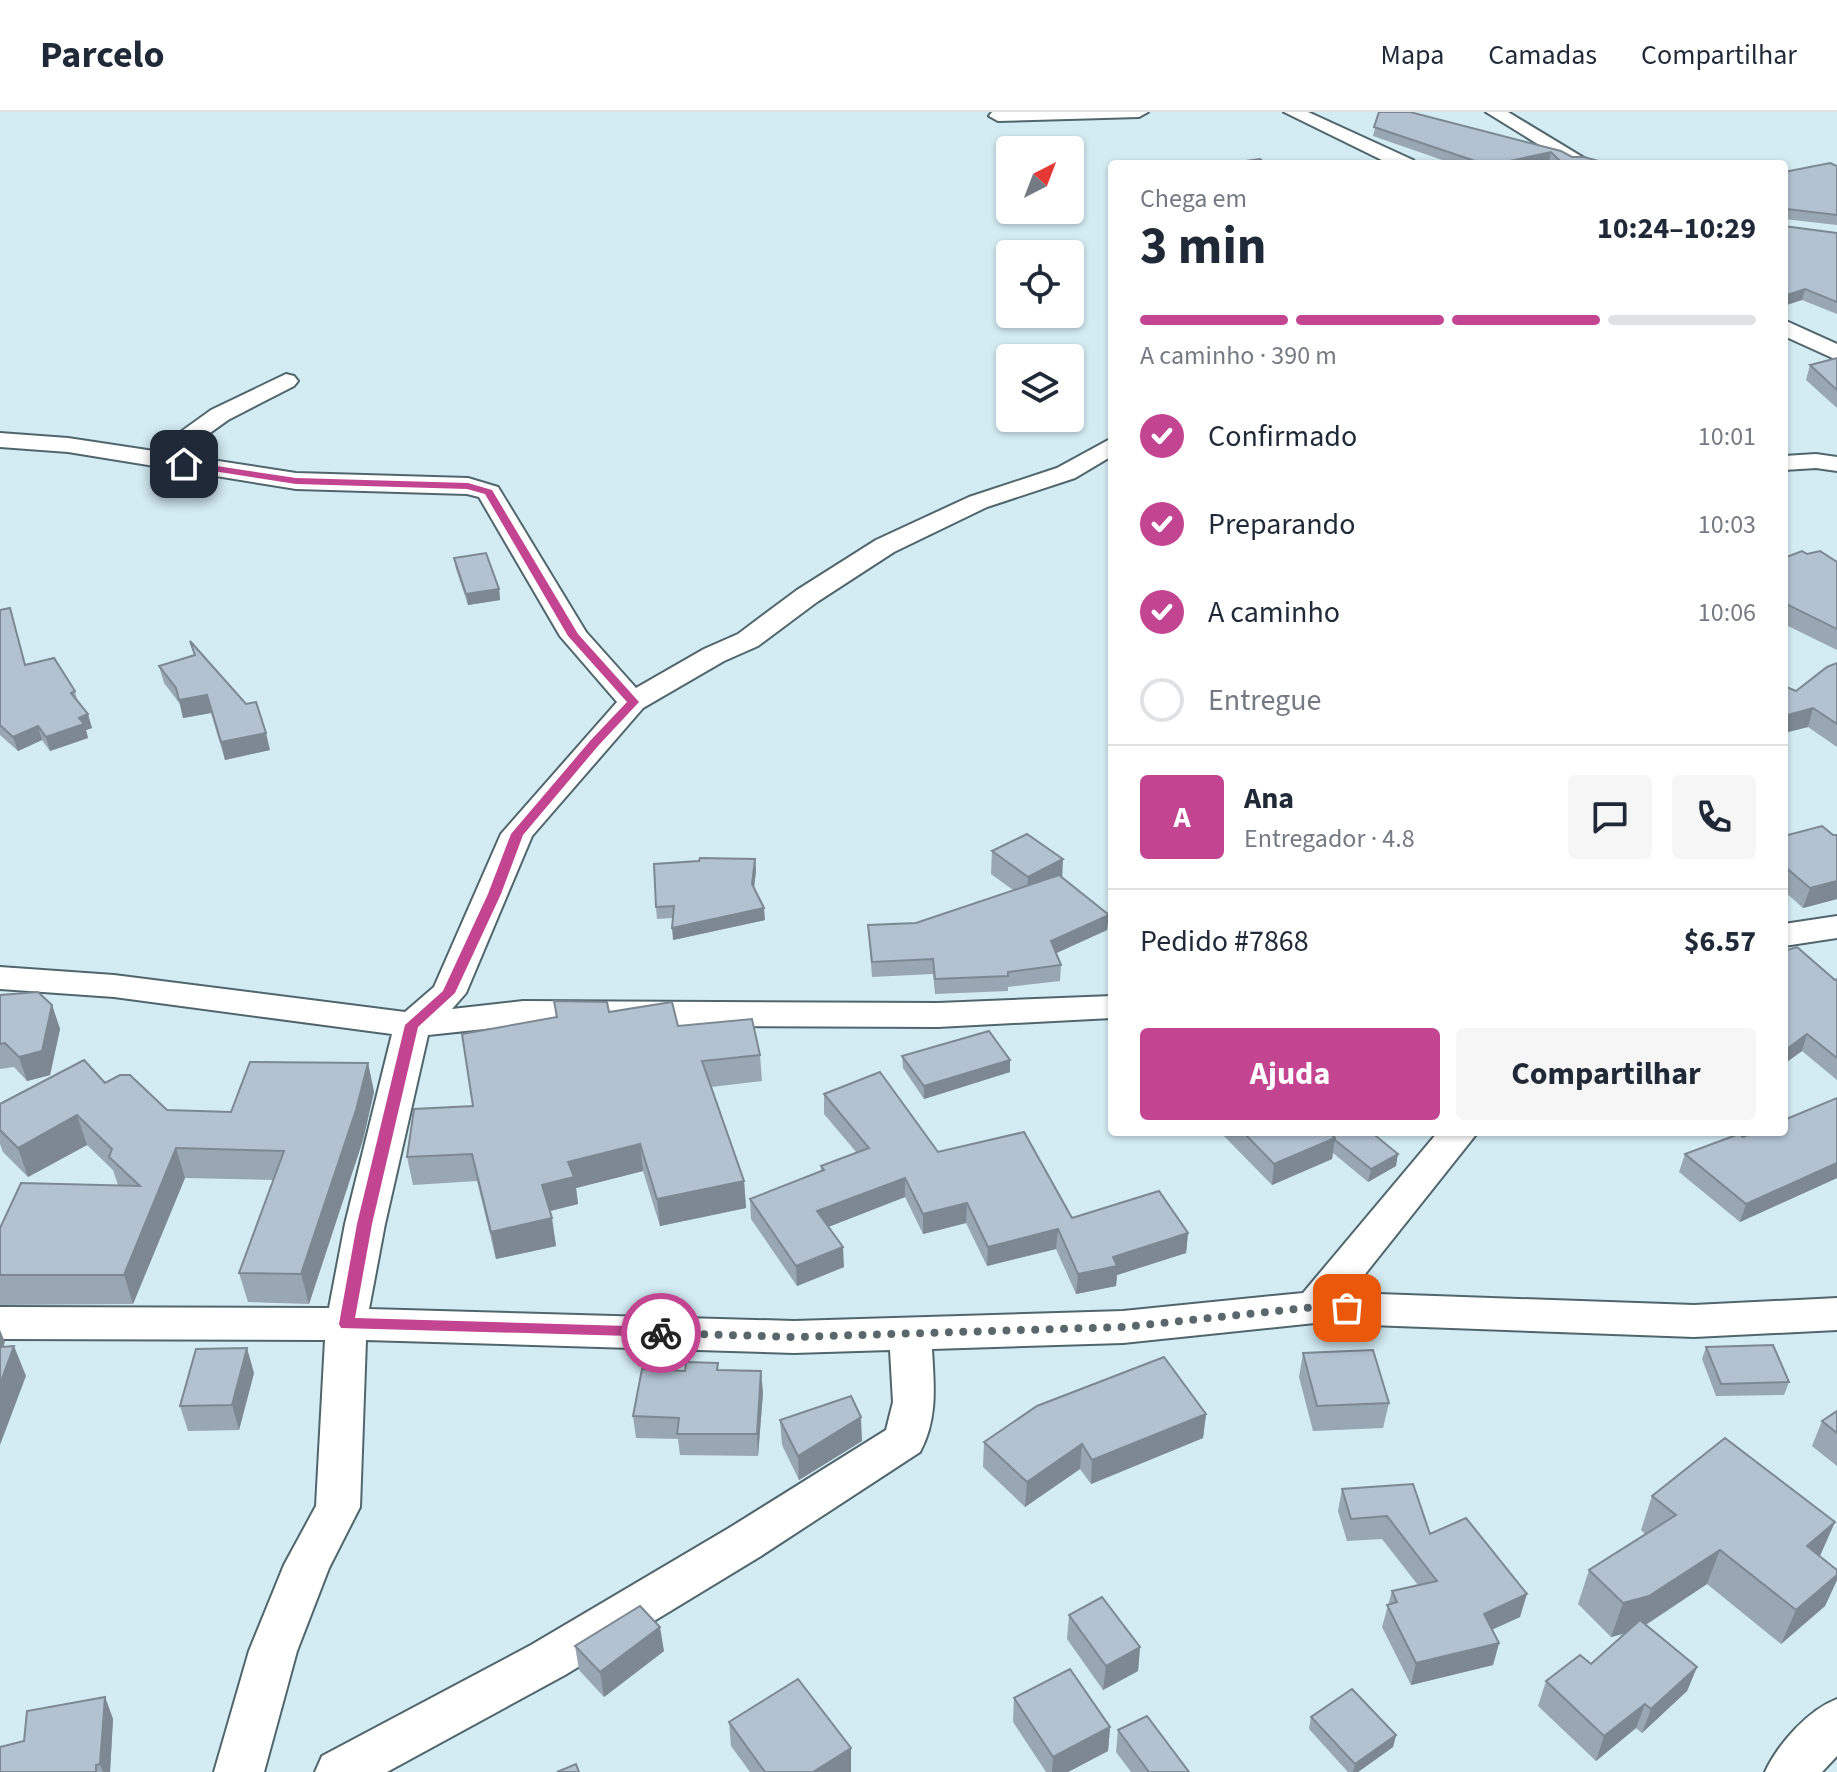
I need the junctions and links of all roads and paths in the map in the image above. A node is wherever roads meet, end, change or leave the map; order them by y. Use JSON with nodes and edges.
{"nodes":[{"id":1,"x":1139,"y":112,"type":"edge"},
{"id":2,"x":1293,"y":112,"type":"edge"},
{"id":3,"x":1495,"y":112,"type":"edge"},
{"id":4,"x":998,"y":116,"type":"dead end"},
{"id":5,"x":1390,"y":160,"type":"edge"},
{"id":6,"x":1577,"y":160,"type":"edge"},
{"id":7,"x":1788,"y":330,"type":"edge"},
{"id":8,"x":1837,"y":353,"type":"edge"},
{"id":9,"x":286,"y":381,"type":"dead end"},
{"id":10,"x":0,"y":440,"type":"edge"},
{"id":11,"x":1108,"y":455,"type":"edge"},
{"id":12,"x":159,"y":460,"type":"junction"},
{"id":13,"x":1788,"y":463,"type":"edge"},
{"id":14,"x":1837,"y":464,"type":"edge"},
{"id":15,"x":633,"y":702,"type":"junction"},
{"id":16,"x":1837,"y":927,"type":"edge"},
{"id":17,"x":1788,"y":934,"type":"edge"},
{"id":18,"x":0,"y":978,"type":"edge"},
{"id":19,"x":1108,"y":1007,"type":"edge"},
{"id":20,"x":412,"y":1025,"type":"junction"},
{"id":21,"x":1456,"y":1136,"type":"edge"},
{"id":22,"x":1315,"y":1307,"type":"junction"},
{"id":23,"x":1837,"y":1314,"type":"edge"},
{"id":24,"x":0,"y":1323,"type":"edge"},
{"id":25,"x":346,"y":1324,"type":"junction"},
{"id":26,"x":910,"y":1332,"type":"junction"},
{"id":27,"x":1837,"y":1721,"type":"edge"},
{"id":28,"x":239,"y":1772,"type":"edge"},
{"id":29,"x":340,"y":1772,"type":"edge"},
{"id":30,"x":1790,"y":1772,"type":"edge"}],
"edges":[{"from":1,"to":4,"type":"street"},
{"from":2,"to":5,"type":"street"},
{"from":3,"to":6,"type":"street"},
{"from":7,"to":8,"type":"street"},
{"from":9,"to":12,"type":"street"},
{"from":10,"to":12,"type":"street"},
{"from":11,"to":15,"type":"street"},
{"from":12,"to":15,"type":"street"},
{"from":13,"to":14,"type":"street"},
{"from":15,"to":20,"type":"street"},
{"from":16,"to":17,"type":"street"},
{"from":18,"to":20,"type":"street"},
{"from":19,"to":20,"type":"street"},
{"from":20,"to":25,"type":"street"},
{"from":21,"to":22,"type":"street"},
{"from":22,"to":23,"type":"street"},
{"from":22,"to":26,"type":"street"},
{"from":24,"to":25,"type":"street"},
{"from":25,"to":26,"type":"street"},
{"from":25,"to":28,"type":"street"},
{"from":26,"to":29,"type":"street"},
{"from":27,"to":30,"type":"street"}]}
